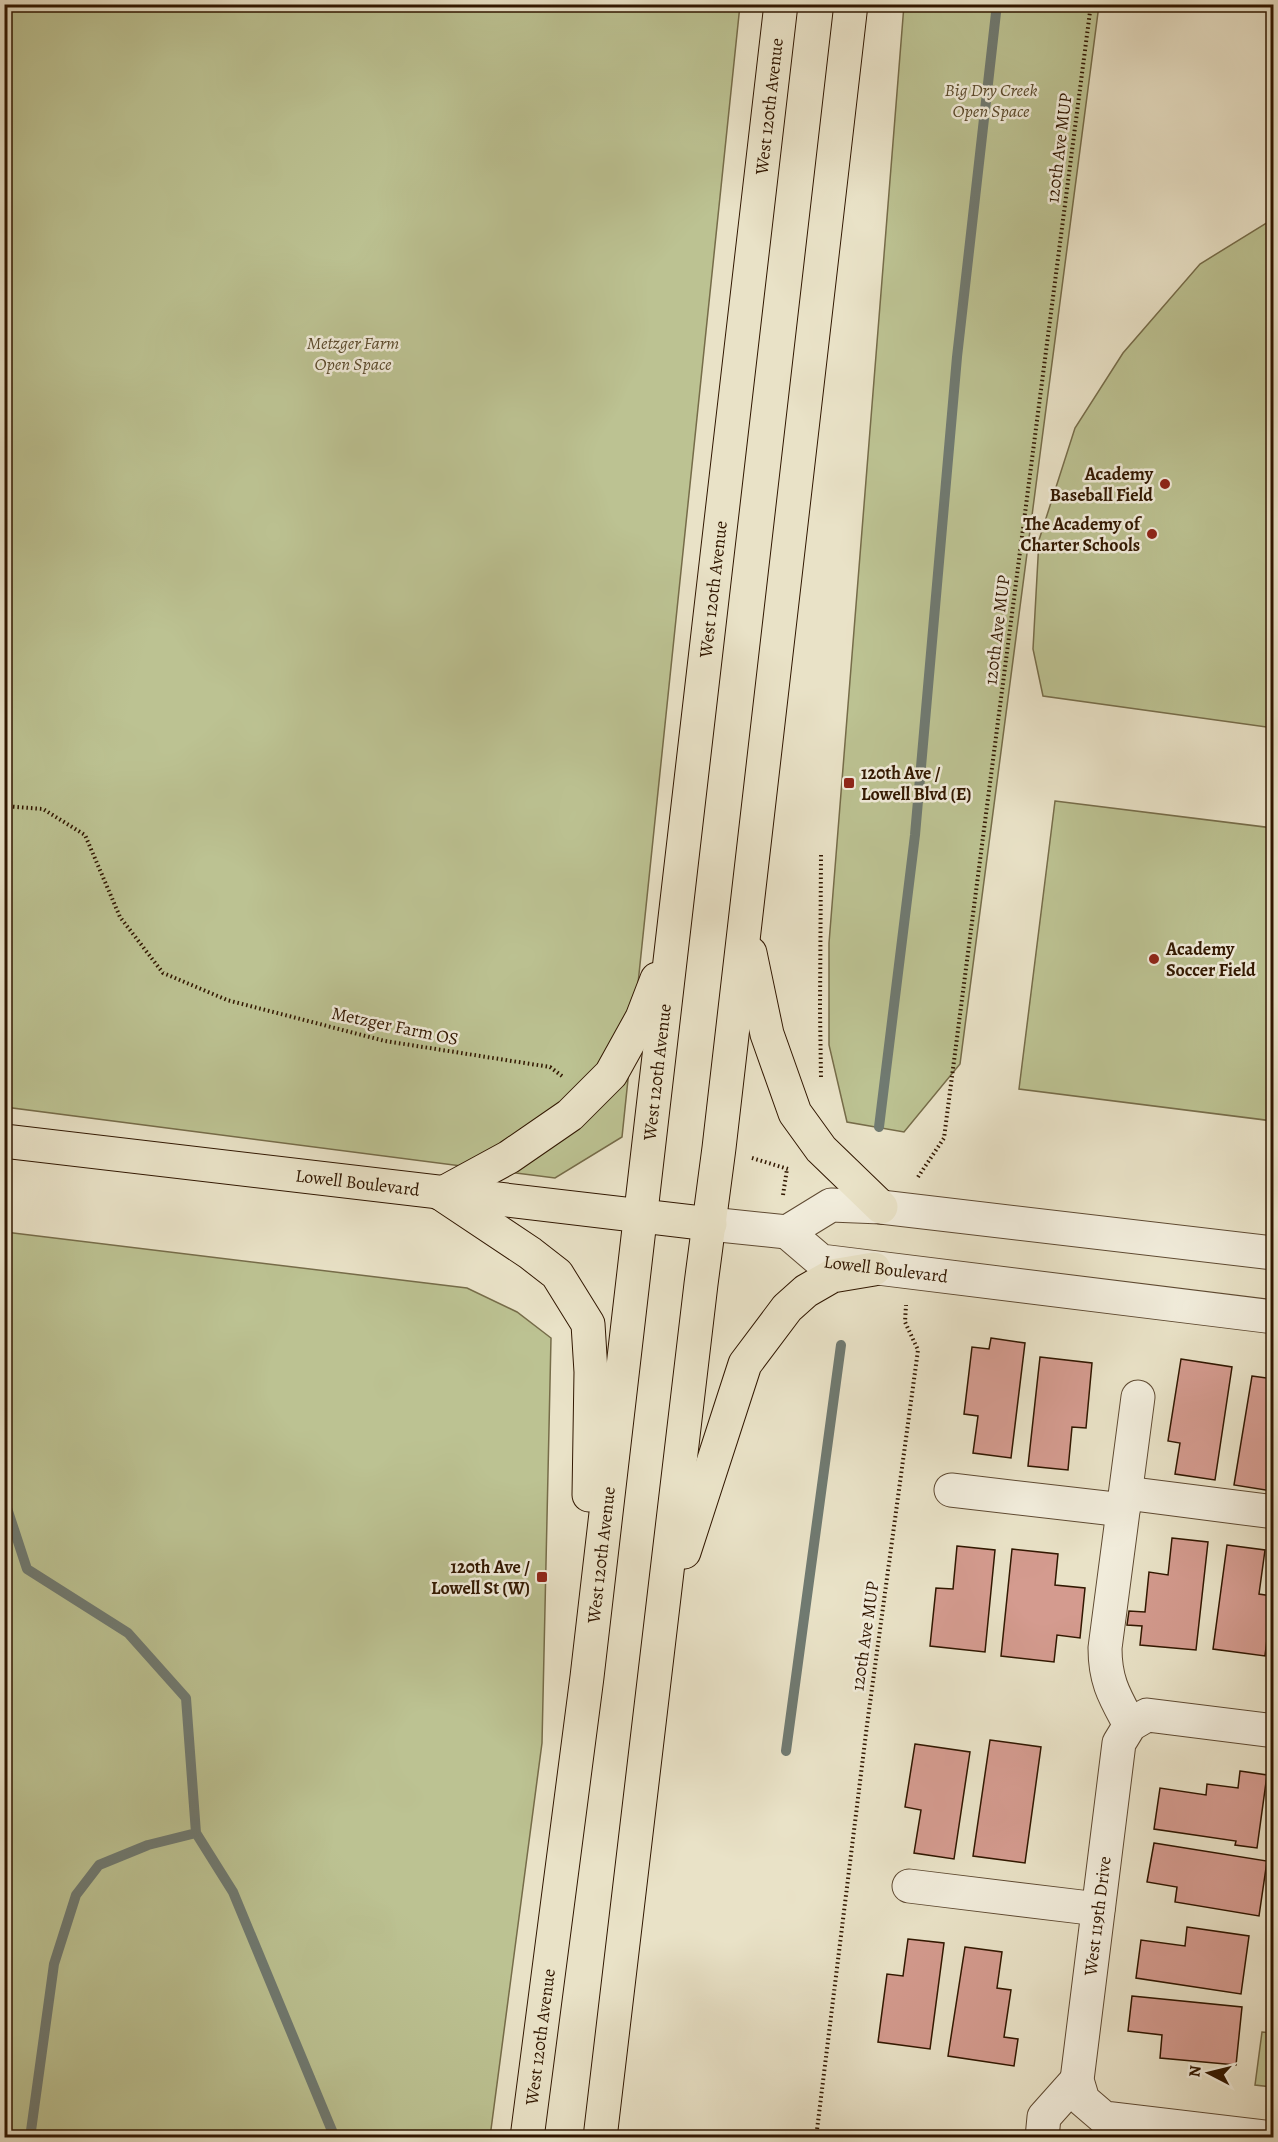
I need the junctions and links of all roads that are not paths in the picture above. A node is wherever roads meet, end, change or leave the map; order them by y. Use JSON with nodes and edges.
{"nodes":[{"id":1,"x":781,"y":4,"type":"edge"},
{"id":2,"x":851,"y":4,"type":"edge"},
{"id":3,"x":744,"y":926,"type":"junction"},
{"id":4,"x":673,"y":939,"type":"junction"},
{"id":5,"x":4,"y":1141,"type":"edge"},
{"id":6,"x":441,"y":1194,"type":"junction"},
{"id":7,"x":881,"y":1207,"type":"junction"},
{"id":8,"x":642,"y":1218,"type":"junction"},
{"id":9,"x":710,"y":1224,"type":"junction"},
{"id":10,"x":788,"y":1232,"type":"junction"},
{"id":11,"x":1274,"y":1253,"type":"edge"},
{"id":12,"x":874,"y":1269,"type":"junction"},
{"id":13,"x":1274,"y":1317,"type":"edge"},
{"id":14,"x":1138,"y":1397,"type":"dead end"},
{"id":15,"x":951,"y":1490,"type":"dead end"},
{"id":16,"x":1125,"y":1501,"type":"junction"},
{"id":17,"x":1274,"y":1512,"type":"edge"},
{"id":18,"x":663,"y":1613,"type":"junction"},
{"id":19,"x":587,"y":1677,"type":"junction"},
{"id":20,"x":1138,"y":1720,"type":"junction"},
{"id":21,"x":1274,"y":1731,"type":"edge"},
{"id":22,"x":909,"y":1886,"type":"dead end"},
{"id":23,"x":1098,"y":1909,"type":"junction"},
{"id":24,"x":1077,"y":2080,"type":"junction"},
{"id":25,"x":527,"y":2138,"type":"edge"},
{"id":26,"x":600,"y":2138,"type":"edge"},
{"id":27,"x":1042,"y":2138,"type":"edge"},
{"id":28,"x":1273,"y":2138,"type":"edge"}],
"edges":[{"from":1,"to":4,"type":"main road","name":"West 120th Avenue"},
{"from":2,"to":3,"type":"main road"},
{"from":3,"to":7,"type":"main road"},
{"from":3,"to":9,"type":"main road"},
{"from":4,"to":6,"type":"main road"},
{"from":4,"to":8,"type":"main road","name":"West 120th Avenue"},
{"from":5,"to":6,"type":"main road","name":"Lowell Boulevard"},
{"from":6,"to":8,"type":"main road","name":"Lowell Boulevard"},
{"from":6,"to":19,"type":"main road"},
{"from":7,"to":10,"type":"street"},
{"from":7,"to":11,"type":"street"},
{"from":8,"to":9,"type":"main road","name":"Lowell Boulevard"},
{"from":8,"to":19,"type":"main road","name":"West 120th Avenue"},
{"from":9,"to":10,"type":"street"},
{"from":9,"to":18,"type":"main road"},
{"from":10,"to":12,"type":"street","name":"Lowell Boulevard"},
{"from":12,"to":13,"type":"street","name":"Lowell Boulevard"},
{"from":12,"to":18,"type":"main road"},
{"from":14,"to":16,"type":"street"},
{"from":15,"to":16,"type":"street"},
{"from":16,"to":17,"type":"street"},
{"from":16,"to":20,"type":"street"},
{"from":18,"to":26,"type":"main road"},
{"from":19,"to":25,"type":"main road","name":"West 120th Avenue"},
{"from":20,"to":21,"type":"street"},
{"from":20,"to":23,"type":"street","name":"West 119th Drive"},
{"from":22,"to":23,"type":"street"},
{"from":23,"to":24,"type":"street","name":"West 119th Drive"},
{"from":24,"to":27,"type":"street"},
{"from":24,"to":28,"type":"street"}]}
